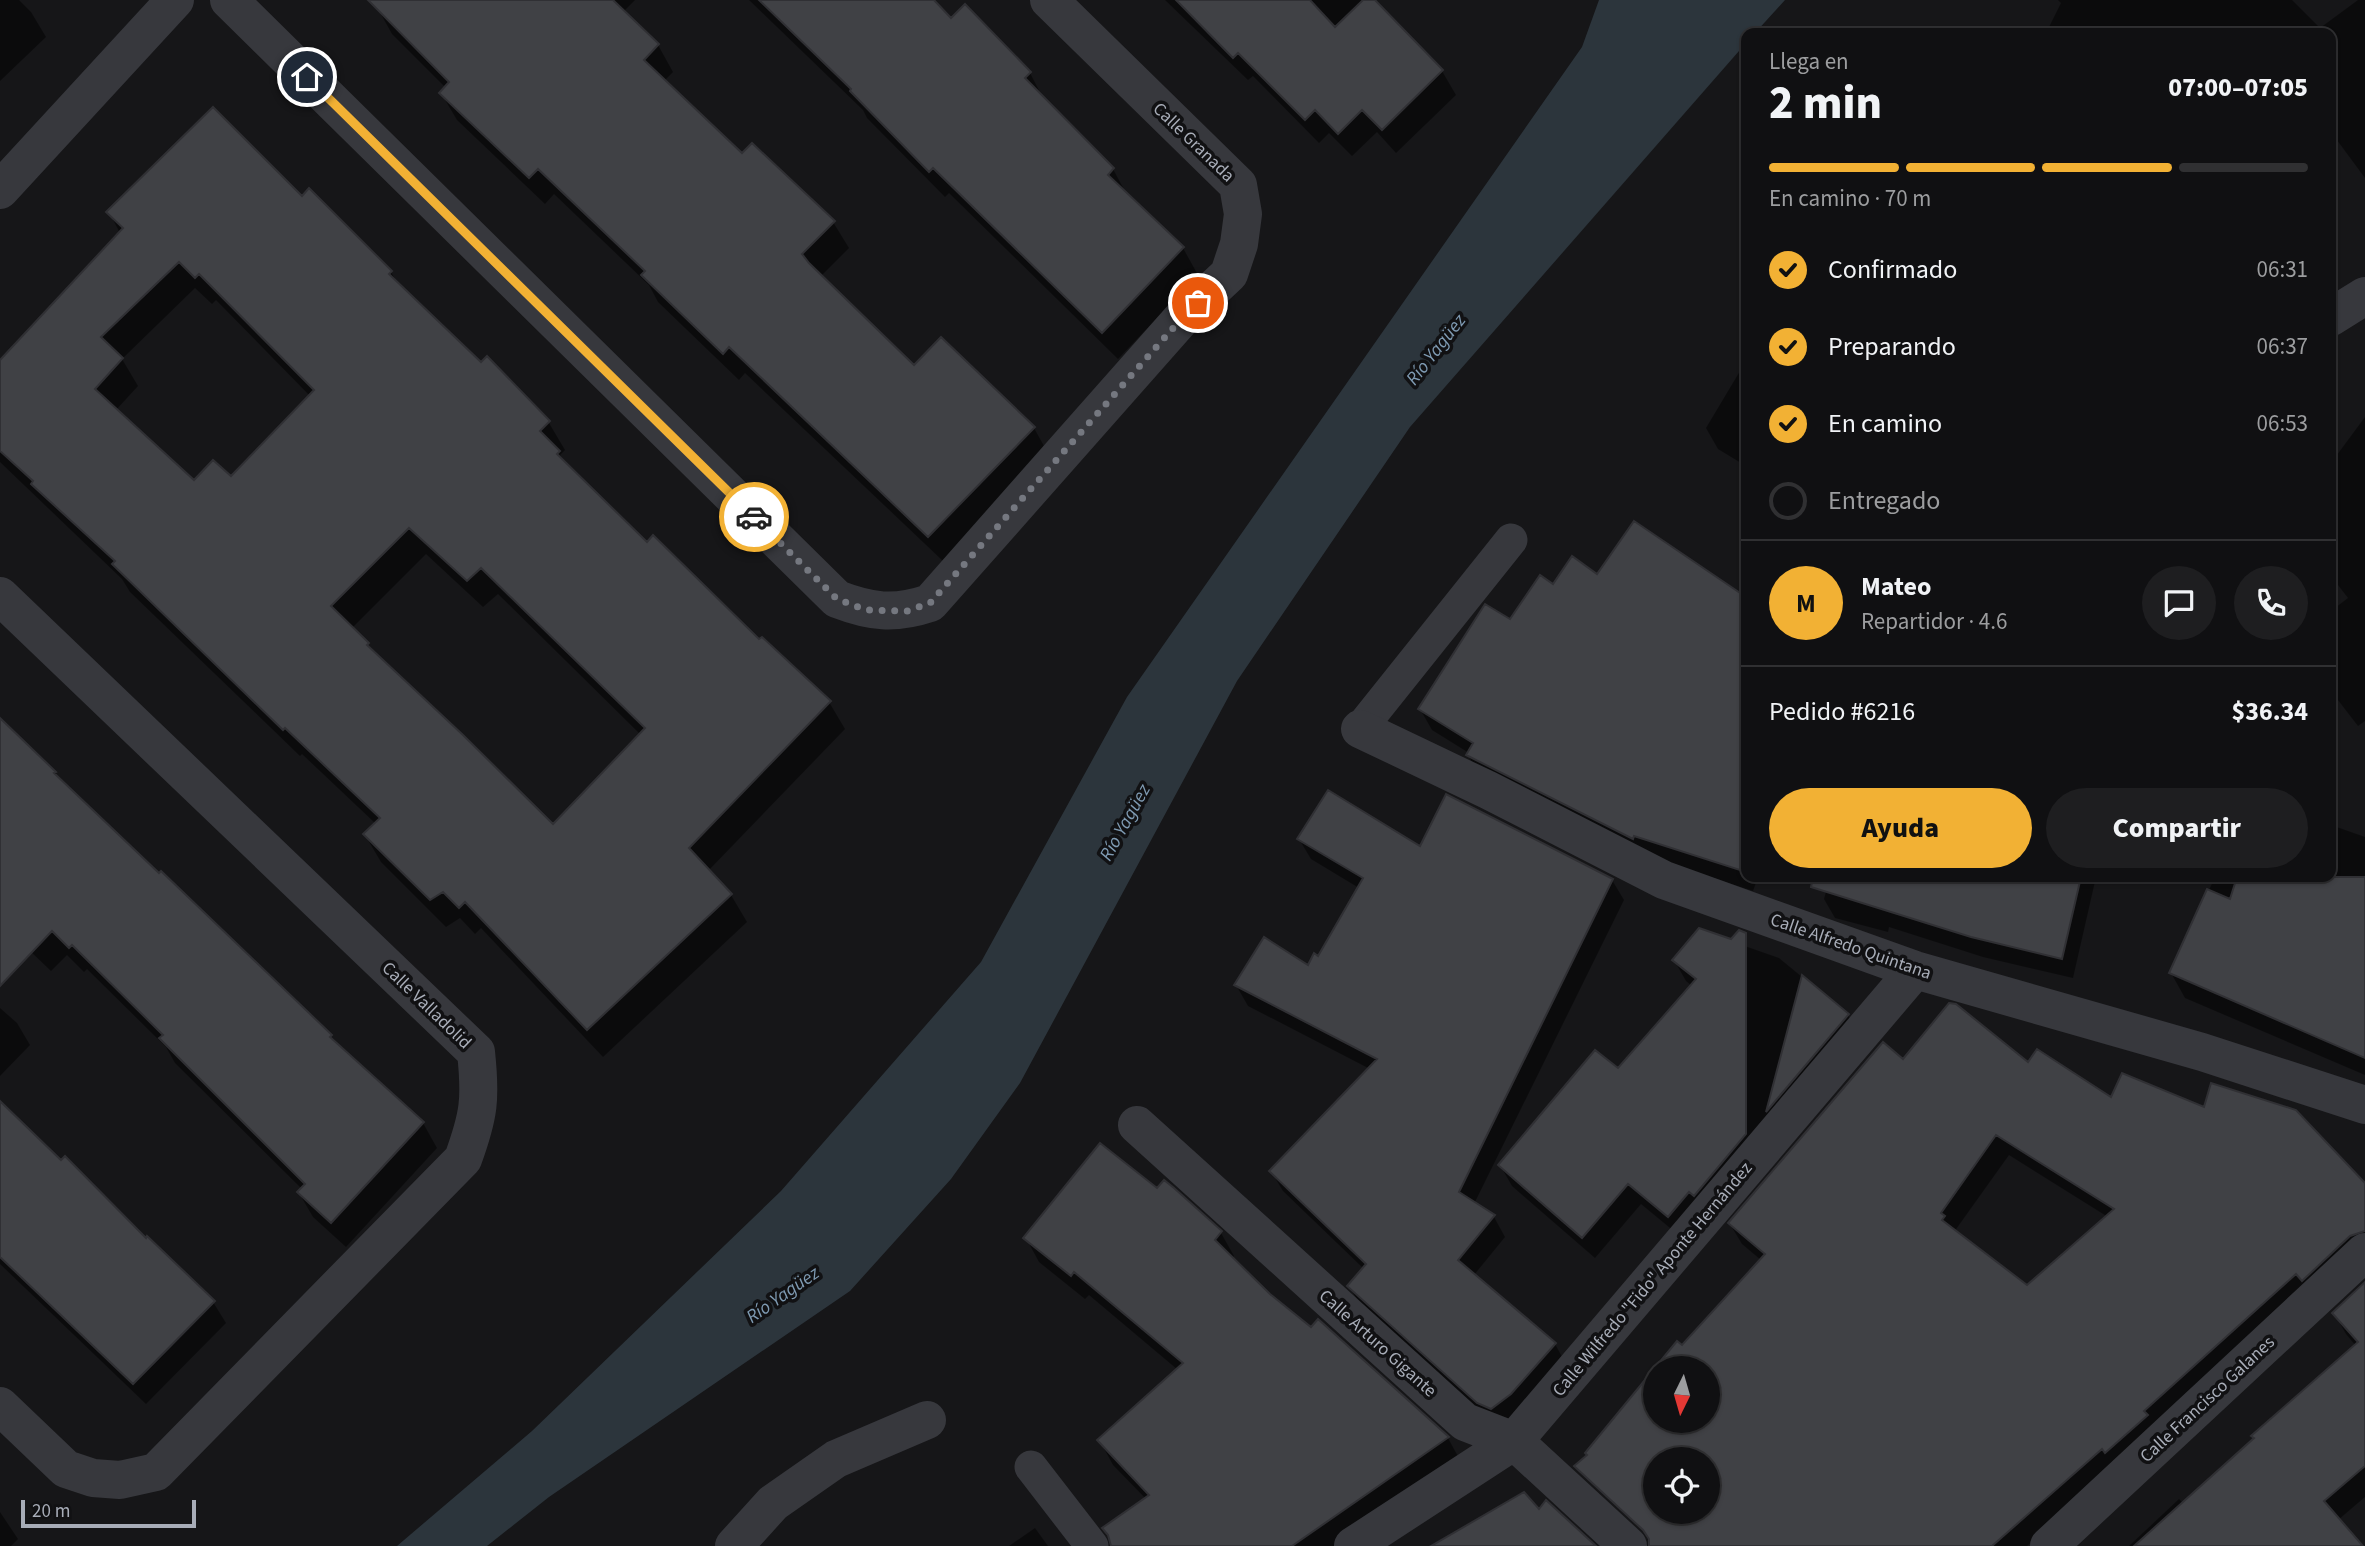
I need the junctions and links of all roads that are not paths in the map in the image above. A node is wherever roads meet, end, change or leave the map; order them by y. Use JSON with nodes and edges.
{"nodes":[{"id":1,"x":175,"y":0,"type":"edge"},
{"id":2,"x":229,"y":0,"type":"edge"},
{"id":3,"x":1049,"y":0,"type":"edge"},
{"id":4,"x":0,"y":190,"type":"edge"},
{"id":5,"x":2365,"y":296,"type":"edge"},
{"id":6,"x":2336,"y":314,"type":"edge"},
{"id":7,"x":1511,"y":540,"type":"dead end"},
{"id":8,"x":0,"y":596,"type":"edge"},
{"id":9,"x":1360,"y":729,"type":"joint"},
{"id":10,"x":1915,"y":970,"type":"junction"},
{"id":11,"x":2365,"y":1105,"type":"edge"},
{"id":12,"x":1137,"y":1125,"type":"dead end"},
{"id":13,"x":2365,"y":1252,"type":"edge"},
{"id":14,"x":0,"y":1406,"type":"edge"},
{"id":15,"x":927,"y":1420,"type":"dead end"},
{"id":16,"x":1514,"y":1441,"type":"junction"},
{"id":17,"x":1031,"y":1467,"type":"dead end"},
{"id":18,"x":734,"y":1546,"type":"edge"},
{"id":19,"x":1092,"y":1546,"type":"edge"},
{"id":20,"x":1353,"y":1546,"type":"edge"},
{"id":21,"x":1628,"y":1546,"type":"edge"},
{"id":22,"x":2049,"y":1546,"type":"edge"}],
"edges":[{"from":1,"to":4,"type":"street"},
{"from":2,"to":3,"type":"street","name":"Calle Granada"},
{"from":5,"to":6,"type":"street"},
{"from":7,"to":9,"type":"lane"},
{"from":8,"to":14,"type":"street","name":"Calle Valladolid"},
{"from":9,"to":10,"type":"street","name":"Calle Alfredo Quintana"},
{"from":10,"to":11,"type":"street","name":"Calle Alfredo Quintana"},
{"from":10,"to":16,"type":"street","name":"Calle Wilfredo \"Fido\" Aponte Hernández"},
{"from":12,"to":16,"type":"street","name":"Calle Arturo Gigante"},
{"from":13,"to":22,"type":"street","name":"Calle Francisco Galanes"},
{"from":15,"to":18,"type":"street"},
{"from":16,"to":20,"type":"street","name":"Calle Wilfredo \"Fido\" Aponte Hernández"},
{"from":16,"to":21,"type":"street","name":"Calle Arturo Gigante"},
{"from":17,"to":19,"type":"lane"}]}
